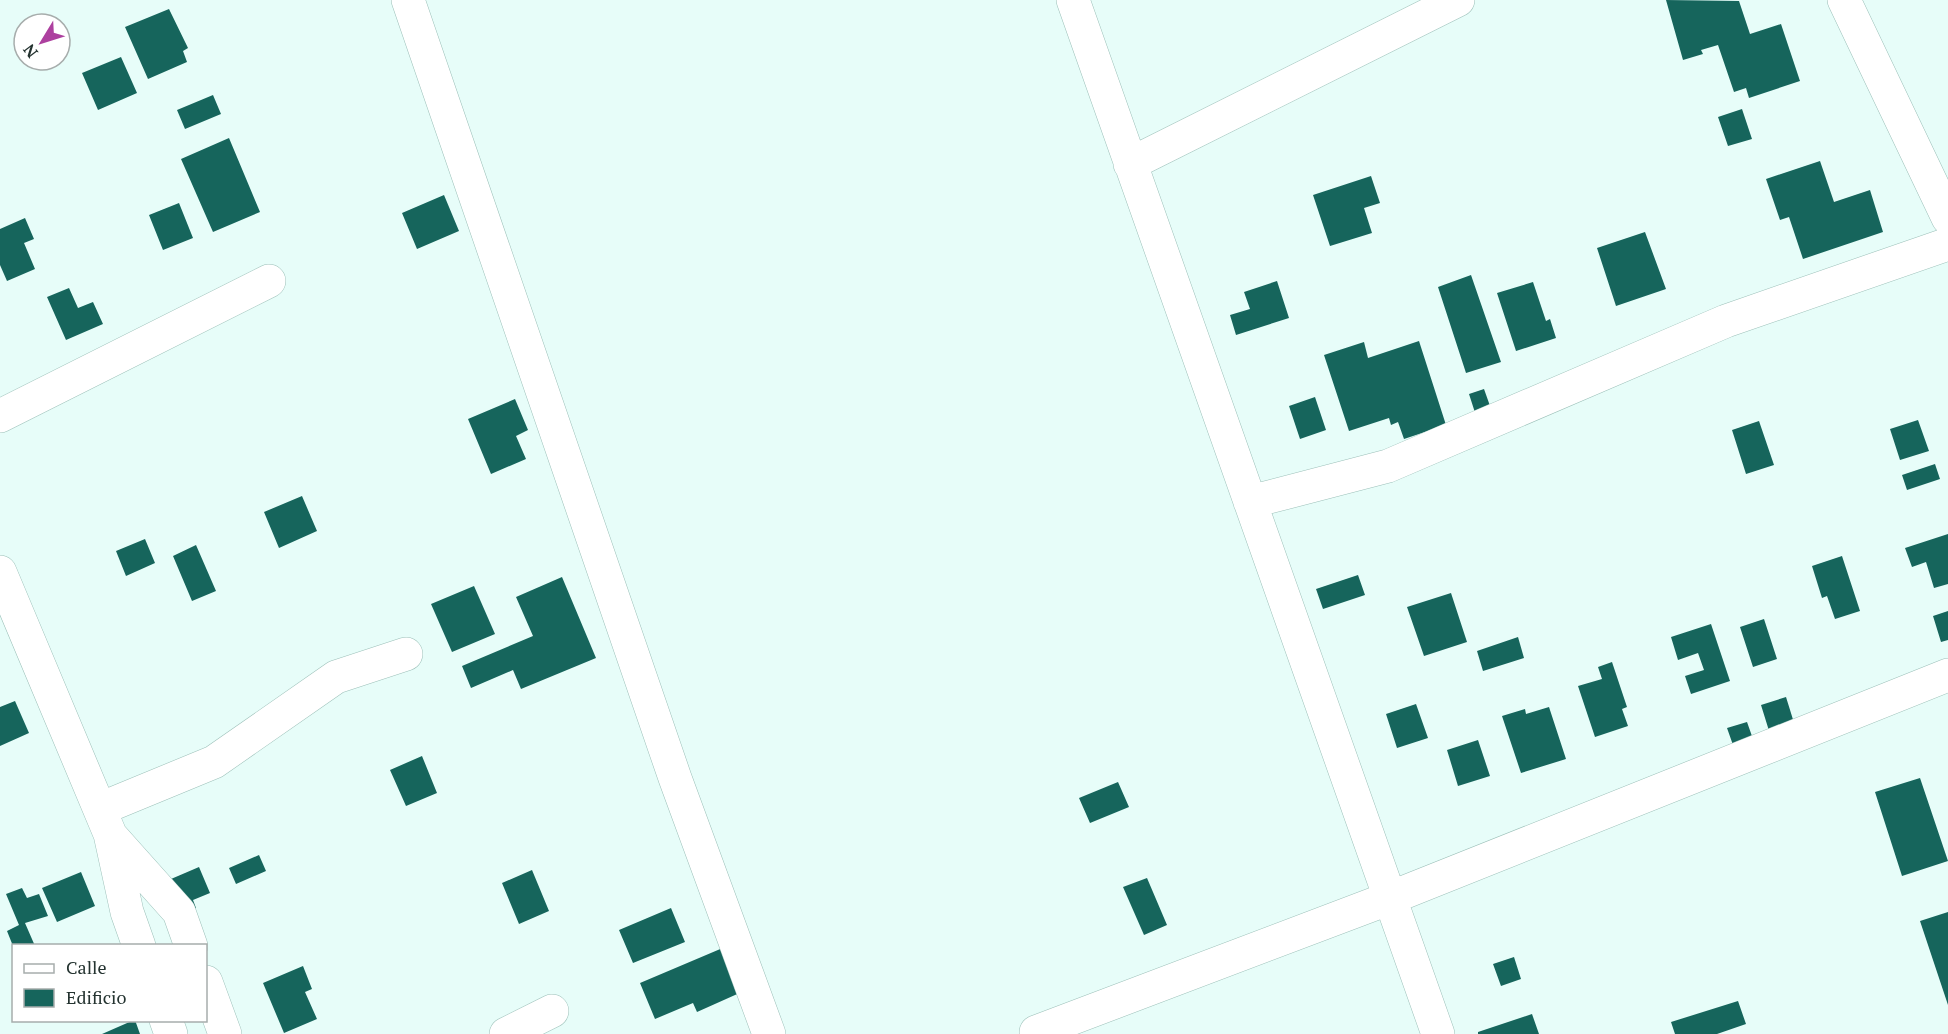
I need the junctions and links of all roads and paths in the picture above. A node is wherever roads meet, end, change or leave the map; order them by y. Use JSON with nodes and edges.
{"nodes":[{"id":1,"x":408,"y":0,"type":"edge"},
{"id":2,"x":1073,"y":0,"type":"edge"},
{"id":3,"x":1458,"y":0,"type":"edge"},
{"id":4,"x":1844,"y":0,"type":"edge"},
{"id":5,"x":1130,"y":164,"type":"junction"},
{"id":6,"x":1948,"y":218,"type":"edge"},
{"id":7,"x":1948,"y":244,"type":"edge"},
{"id":8,"x":269,"y":281,"type":"dead end"},
{"id":9,"x":0,"y":416,"type":"edge"},
{"id":10,"x":1250,"y":502,"type":"junction"},
{"id":11,"x":0,"y":572,"type":"edge"},
{"id":12,"x":406,"y":654,"type":"dead end"},
{"id":13,"x":1948,"y":675,"type":"edge"},
{"id":14,"x":105,"y":822,"type":"junction"},
{"id":15,"x":1390,"y":898,"type":"junction"},
{"id":16,"x":139,"y":944,"type":"edge"},
{"id":17,"x":192,"y":944,"type":"edge"},
{"id":18,"x":207,"y":985,"type":"edge"},
{"id":19,"x":552,"y":1011,"type":"dead end"},
{"id":20,"x":225,"y":1034,"type":"edge"},
{"id":21,"x":506,"y":1034,"type":"edge"},
{"id":22,"x":769,"y":1034,"type":"edge"},
{"id":23,"x":1037,"y":1034,"type":"edge"},
{"id":24,"x":1438,"y":1034,"type":"edge"}],
"edges":[{"from":1,"to":22,"type":"street"},
{"from":2,"to":5,"type":"street"},
{"from":3,"to":5,"type":"street"},
{"from":4,"to":6,"type":"street"},
{"from":5,"to":10,"type":"street"},
{"from":7,"to":10,"type":"street"},
{"from":8,"to":9,"type":"street"},
{"from":10,"to":15,"type":"street"},
{"from":11,"to":14,"type":"street"},
{"from":12,"to":14,"type":"street"},
{"from":13,"to":15,"type":"street"},
{"from":14,"to":16,"type":"street"},
{"from":14,"to":17,"type":"street"},
{"from":15,"to":23,"type":"street"},
{"from":15,"to":24,"type":"street"},
{"from":18,"to":20,"type":"street"},
{"from":19,"to":21,"type":"street"}]}
